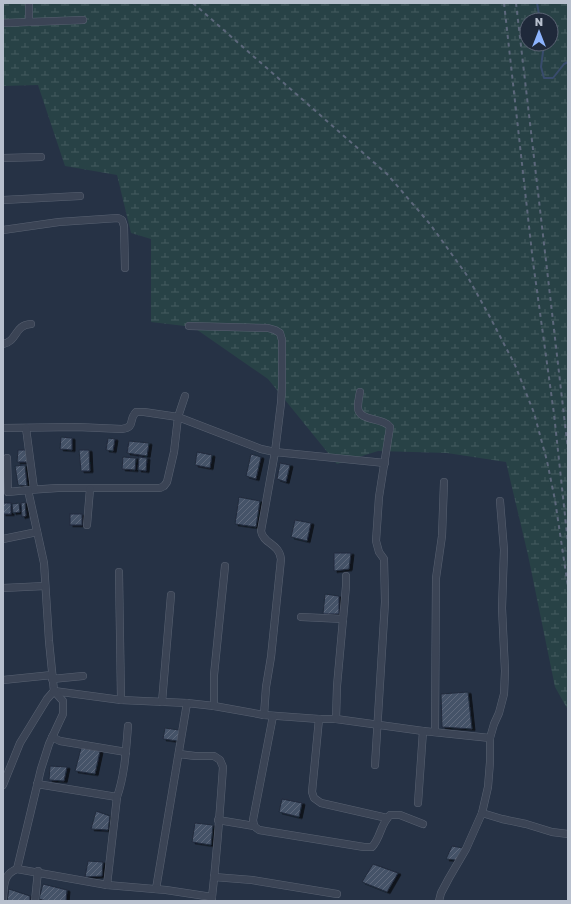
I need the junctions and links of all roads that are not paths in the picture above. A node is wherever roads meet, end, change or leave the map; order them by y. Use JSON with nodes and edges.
{"nodes":[{"id":1,"x":28,"y":3,"type":"edge"},
{"id":2,"x":83,"y":20,"type":"dead end"},
{"id":3,"x":29,"y":22,"type":"junction"},
{"id":4,"x":3,"y":23,"type":"edge"},
{"id":5,"x":41,"y":157,"type":"dead end"},
{"id":6,"x":3,"y":158,"type":"edge"},
{"id":7,"x":80,"y":196,"type":"dead end"},
{"id":8,"x":3,"y":200,"type":"edge"},
{"id":9,"x":3,"y":230,"type":"edge"},
{"id":10,"x":125,"y":268,"type":"dead end"},
{"id":11,"x":31,"y":324,"type":"dead end"},
{"id":12,"x":189,"y":326,"type":"dead end"},
{"id":13,"x":3,"y":344,"type":"edge"},
{"id":14,"x":360,"y":392,"type":"dead end"},
{"id":15,"x":185,"y":396,"type":"dead end"},
{"id":16,"x":178,"y":417,"type":"junction"},
{"id":17,"x":3,"y":428,"type":"edge"},
{"id":18,"x":26,"y":428,"type":"junction"},
{"id":19,"x":275,"y":452,"type":"junction"},
{"id":20,"x":7,"y":458,"type":"dead end"},
{"id":21,"x":384,"y":463,"type":"junction"},
{"id":22,"x":444,"y":482,"type":"dead end"},
{"id":23,"x":31,"y":489,"type":"junction"},
{"id":24,"x":90,"y":489,"type":"junction"},
{"id":25,"x":6,"y":492,"type":"edge"},
{"id":26,"x":500,"y":501,"type":"dead end"},
{"id":27,"x":87,"y":525,"type":"dead end"},
{"id":28,"x":37,"y":532,"type":"junction"},
{"id":29,"x":3,"y":540,"type":"edge"},
{"id":30,"x":225,"y":566,"type":"dead end"},
{"id":31,"x":119,"y":572,"type":"dead end"},
{"id":32,"x":346,"y":576,"type":"dead end"},
{"id":33,"x":45,"y":586,"type":"junction"},
{"id":34,"x":3,"y":588,"type":"edge"},
{"id":35,"x":171,"y":595,"type":"dead end"},
{"id":36,"x":301,"y":617,"type":"dead end"},
{"id":37,"x":343,"y":619,"type":"junction"},
{"id":38,"x":83,"y":676,"type":"dead end"},
{"id":39,"x":52,"y":677,"type":"junction"},
{"id":40,"x":3,"y":680,"type":"edge"},
{"id":41,"x":54,"y":691,"type":"junction"},
{"id":42,"x":121,"y":700,"type":"junction"},
{"id":43,"x":162,"y":702,"type":"junction"},
{"id":44,"x":187,"y":703,"type":"junction"},
{"id":45,"x":214,"y":706,"type":"junction"},
{"id":46,"x":264,"y":715,"type":"junction"},
{"id":47,"x":273,"y":716,"type":"junction"},
{"id":48,"x":319,"y":719,"type":"junction"},
{"id":49,"x":336,"y":719,"type":"junction"},
{"id":50,"x":377,"y":725,"type":"junction"},
{"id":51,"x":128,"y":726,"type":"dead end"},
{"id":52,"x":422,"y":731,"type":"junction"},
{"id":53,"x":435,"y":732,"type":"junction"},
{"id":54,"x":52,"y":737,"type":"junction"},
{"id":55,"x":490,"y":738,"type":"junction"},
{"id":56,"x":126,"y":752,"type":"junction"},
{"id":57,"x":178,"y":754,"type":"junction"},
{"id":58,"x":375,"y":765,"type":"dead end"},
{"id":59,"x":37,"y":784,"type":"junction"},
{"id":60,"x":3,"y":785,"type":"edge"},
{"id":61,"x":117,"y":797,"type":"junction"},
{"id":62,"x":418,"y":803,"type":"dead end"},
{"id":63,"x":482,"y":813,"type":"junction"},
{"id":64,"x":387,"y":818,"type":"junction"},
{"id":65,"x":218,"y":820,"type":"junction"},
{"id":66,"x":423,"y":824,"type":"dead end"},
{"id":67,"x":254,"y":826,"type":"junction"},
{"id":68,"x":568,"y":834,"type":"edge"},
{"id":69,"x":17,"y":869,"type":"junction"},
{"id":70,"x":38,"y":871,"type":"junction"},
{"id":71,"x":214,"y":877,"type":"junction"},
{"id":72,"x":107,"y":885,"type":"junction"},
{"id":73,"x":156,"y":889,"type":"junction"},
{"id":74,"x":337,"y":894,"type":"dead end"},
{"id":75,"x":3,"y":899,"type":"edge"},
{"id":76,"x":212,"y":899,"type":"edge"},
{"id":77,"x":35,"y":901,"type":"edge"},
{"id":78,"x":439,"y":901,"type":"edge"}],
"edges":[{"from":1,"to":3,"type":"street"},
{"from":2,"to":3,"type":"street"},
{"from":3,"to":4,"type":"street"},
{"from":5,"to":6,"type":"street"},
{"from":7,"to":8,"type":"street"},
{"from":9,"to":10,"type":"street"},
{"from":11,"to":13,"type":"street"},
{"from":12,"to":19,"type":"street"},
{"from":14,"to":21,"type":"street"},
{"from":15,"to":16,"type":"street"},
{"from":16,"to":18,"type":"street"},
{"from":16,"to":19,"type":"street"},
{"from":16,"to":24,"type":"street"},
{"from":17,"to":18,"type":"street"},
{"from":18,"to":23,"type":"street"},
{"from":19,"to":21,"type":"street"},
{"from":19,"to":46,"type":"street"},
{"from":20,"to":25,"type":"street"},
{"from":21,"to":50,"type":"street"},
{"from":22,"to":53,"type":"street"},
{"from":23,"to":24,"type":"street"},
{"from":23,"to":25,"type":"street"},
{"from":23,"to":28,"type":"street"},
{"from":24,"to":27,"type":"street"},
{"from":26,"to":55,"type":"street"},
{"from":28,"to":29,"type":"street"},
{"from":28,"to":33,"type":"street"},
{"from":30,"to":45,"type":"street"},
{"from":31,"to":42,"type":"street"},
{"from":32,"to":37,"type":"street"},
{"from":33,"to":34,"type":"street"},
{"from":33,"to":39,"type":"street"},
{"from":35,"to":43,"type":"street"},
{"from":36,"to":37,"type":"street"},
{"from":37,"to":49,"type":"street"},
{"from":38,"to":39,"type":"street"},
{"from":39,"to":40,"type":"street"},
{"from":39,"to":41,"type":"street"},
{"from":41,"to":42,"type":"street"},
{"from":41,"to":54,"type":"street"},
{"from":41,"to":60,"type":"street"},
{"from":42,"to":43,"type":"street"},
{"from":43,"to":44,"type":"street"},
{"from":44,"to":45,"type":"street"},
{"from":44,"to":57,"type":"street"},
{"from":45,"to":46,"type":"street"},
{"from":46,"to":47,"type":"street"},
{"from":47,"to":48,"type":"street"},
{"from":47,"to":67,"type":"street"},
{"from":48,"to":49,"type":"street"},
{"from":48,"to":64,"type":"street"},
{"from":49,"to":50,"type":"street"},
{"from":50,"to":52,"type":"street"},
{"from":50,"to":58,"type":"street"},
{"from":51,"to":56,"type":"street"},
{"from":52,"to":53,"type":"street"},
{"from":52,"to":62,"type":"street"},
{"from":53,"to":55,"type":"street"},
{"from":54,"to":56,"type":"street"},
{"from":54,"to":59,"type":"street"},
{"from":55,"to":63,"type":"street"},
{"from":56,"to":61,"type":"street"},
{"from":57,"to":65,"type":"street"},
{"from":57,"to":73,"type":"street"},
{"from":59,"to":61,"type":"street"},
{"from":59,"to":69,"type":"street"},
{"from":61,"to":72,"type":"street"},
{"from":63,"to":68,"type":"street"},
{"from":63,"to":78,"type":"street"},
{"from":64,"to":66,"type":"street"},
{"from":64,"to":67,"type":"street"},
{"from":65,"to":67,"type":"street"},
{"from":65,"to":71,"type":"street"},
{"from":69,"to":70,"type":"street"},
{"from":69,"to":75,"type":"street"},
{"from":70,"to":72,"type":"street"},
{"from":70,"to":77,"type":"street"},
{"from":71,"to":74,"type":"street"},
{"from":71,"to":76,"type":"street"},
{"from":72,"to":73,"type":"street"},
{"from":73,"to":76,"type":"street"}]}
